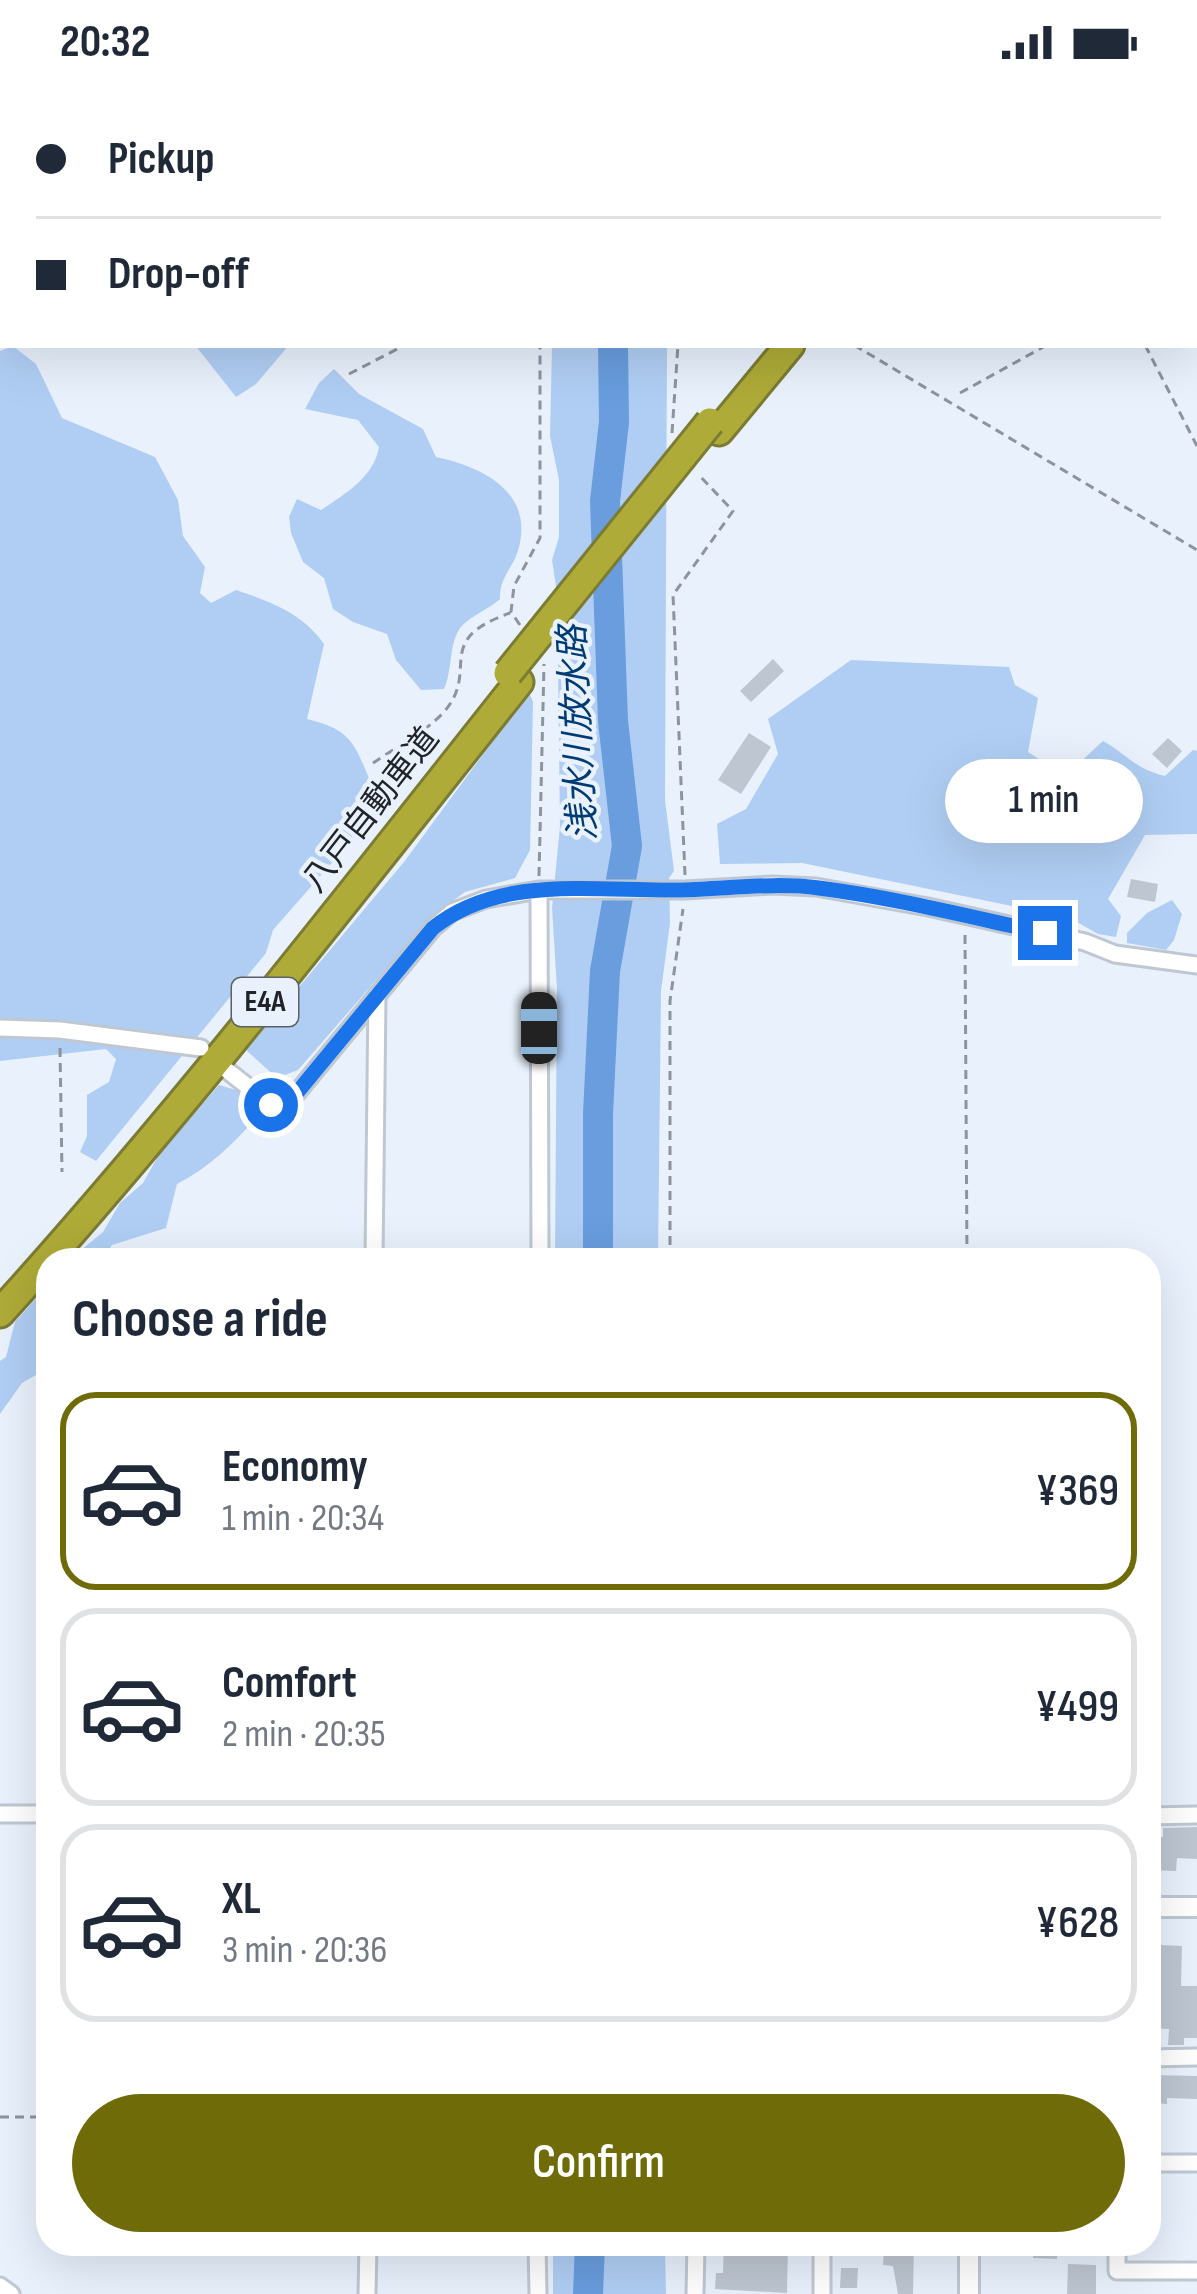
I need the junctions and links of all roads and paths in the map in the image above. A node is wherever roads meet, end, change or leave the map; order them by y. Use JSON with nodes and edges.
{"nodes":[{"id":1,"x":399,"y":348,"type":"edge"},
{"id":2,"x":678,"y":348,"type":"edge"},
{"id":3,"x":772,"y":348,"type":"edge"},
{"id":4,"x":787,"y":348,"type":"edge"},
{"id":5,"x":859,"y":348,"type":"edge"},
{"id":6,"x":1042,"y":348,"type":"edge"},
{"id":7,"x":1147,"y":348,"type":"edge"},
{"id":8,"x":349,"y":374,"type":"dead end"},
{"id":9,"x":959,"y":394,"type":"dead end"},
{"id":10,"x":715,"y":427,"type":"junction"},
{"id":11,"x":671,"y":444,"type":"dead end"},
{"id":12,"x":1197,"y":446,"type":"edge"},
{"id":13,"x":686,"y":461,"type":"dead end"},
{"id":14,"x":1197,"y":550,"type":"edge"},
{"id":15,"x":512,"y":612,"type":"dead end"},
{"id":16,"x":513,"y":677,"type":"junction"},
{"id":17,"x":373,"y":763,"type":"dead end"},
{"id":18,"x":539,"y":890,"type":"junction"},
{"id":19,"x":685,"y":890,"type":"junction"},
{"id":20,"x":964,"y":915,"type":"junction"},
{"id":21,"x":1197,"y":965,"type":"edge"},
{"id":22,"x":377,"y":995,"type":"junction"},
{"id":23,"x":0,"y":1028,"type":"edge"},
{"id":24,"x":59,"y":1030,"type":"junction"},
{"id":25,"x":201,"y":1048,"type":"dead end"},
{"id":26,"x":228,"y":1070,"type":"dead end"},
{"id":27,"x":62,"y":1172,"type":"dead end"},
{"id":28,"x":39,"y":1248,"type":"edge"},
{"id":29,"x":59,"y":1248,"type":"edge"},
{"id":30,"x":374,"y":1248,"type":"edge"},
{"id":31,"x":540,"y":1248,"type":"edge"},
{"id":32,"x":670,"y":1248,"type":"edge"},
{"id":33,"x":967,"y":1248,"type":"edge"},
{"id":34,"x":36,"y":1252,"type":"edge"},
{"id":35,"x":36,"y":1273,"type":"edge"},
{"id":36,"x":0,"y":1294,"type":"edge"},
{"id":37,"x":0,"y":1312,"type":"edge"},
{"id":38,"x":0,"y":1814,"type":"edge"},
{"id":39,"x":36,"y":1814,"type":"edge"},
{"id":40,"x":1197,"y":1815,"type":"edge"},
{"id":41,"x":1161,"y":1816,"type":"edge"},
{"id":42,"x":1161,"y":1907,"type":"edge"},
{"id":43,"x":1197,"y":1907,"type":"edge"},
{"id":44,"x":1197,"y":2057,"type":"edge"},
{"id":45,"x":1161,"y":2058,"type":"edge"},
{"id":46,"x":0,"y":2117,"type":"edge"},
{"id":47,"x":36,"y":2117,"type":"edge"},
{"id":48,"x":1161,"y":2163,"type":"edge"},
{"id":49,"x":1197,"y":2163,"type":"edge"},
{"id":50,"x":368,"y":2256,"type":"edge"},
{"id":51,"x":537,"y":2256,"type":"edge"},
{"id":52,"x":696,"y":2256,"type":"edge"},
{"id":53,"x":822,"y":2256,"type":"edge"},
{"id":54,"x":969,"y":2256,"type":"edge"},
{"id":55,"x":1117,"y":2256,"type":"edge"},
{"id":56,"x":1197,"y":2271,"type":"edge"},
{"id":57,"x":0,"y":2286,"type":"edge"},
{"id":58,"x":11,"y":2294,"type":"edge"},
{"id":59,"x":367,"y":2294,"type":"edge"},
{"id":60,"x":538,"y":2294,"type":"edge"},
{"id":61,"x":695,"y":2294,"type":"edge"},
{"id":62,"x":822,"y":2294,"type":"edge"},
{"id":63,"x":969,"y":2294,"type":"edge"}],
"edges":[{"from":1,"to":8,"type":"path"},
{"from":2,"to":11,"type":"path"},
{"from":3,"to":10,"type":"highway","name":"八戸自動車道","number":"E4A"},
{"from":4,"to":10,"type":"highway","name":"八戸自動車道","number":"E4A"},
{"from":5,"to":14,"type":"path"},
{"from":6,"to":9,"type":"path"},
{"from":7,"to":12,"type":"path"},
{"from":10,"to":16,"type":"highway","name":"八戸自動車道","number":"E4A","bridge":true},
{"from":13,"to":19,"type":"path"},
{"from":15,"to":17,"type":"path"},
{"from":16,"to":28,"type":"highway","name":"八戸自動車道","number":"E4A"},
{"from":16,"to":29,"type":"highway","name":"八戸自動車道","number":"E4A"},
{"from":18,"to":19,"type":"street"},
{"from":18,"to":22,"type":"street"},
{"from":18,"to":31,"type":"street"},
{"from":19,"to":20,"type":"street"},
{"from":19,"to":32,"type":"path"},
{"from":20,"to":21,"type":"street"},
{"from":20,"to":33,"type":"path"},
{"from":22,"to":26,"type":"street"},
{"from":22,"to":30,"type":"street"},
{"from":23,"to":24,"type":"street"},
{"from":24,"to":25,"type":"street"},
{"from":24,"to":27,"type":"path"},
{"from":34,"to":36,"type":"highway","name":"八戸自動車道","number":"E4A"},
{"from":35,"to":37,"type":"highway","name":"八戸自動車道","number":"E4A"},
{"from":38,"to":39,"type":"street"},
{"from":40,"to":41,"type":"street"},
{"from":42,"to":43,"type":"street"},
{"from":44,"to":45,"type":"street"},
{"from":46,"to":47,"type":"path"},
{"from":48,"to":49,"type":"street"},
{"from":50,"to":59,"type":"street"},
{"from":51,"to":60,"type":"street"},
{"from":52,"to":61,"type":"street"},
{"from":53,"to":62,"type":"street"},
{"from":54,"to":63,"type":"street"},
{"from":55,"to":56,"type":"street"},
{"from":57,"to":58,"type":"street"}]}
